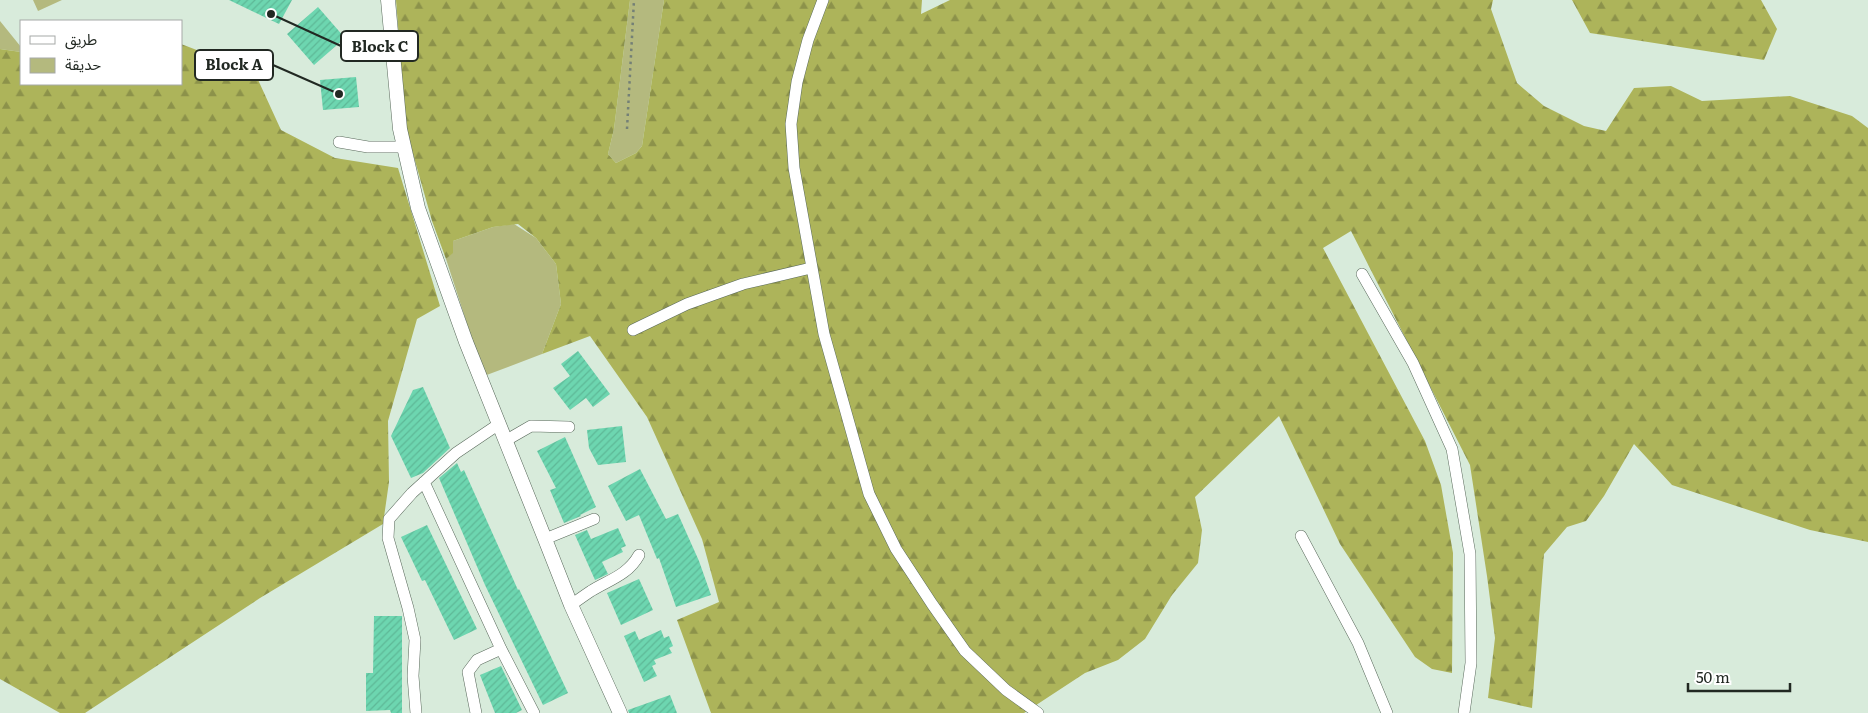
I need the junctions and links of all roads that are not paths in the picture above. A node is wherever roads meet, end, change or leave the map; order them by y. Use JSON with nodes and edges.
{"nodes":[{"id":1,"x":388,"y":0,"type":"edge"},
{"id":2,"x":823,"y":0,"type":"edge"},
{"id":3,"x":339,"y":142,"type":"dead end"},
{"id":4,"x":404,"y":147,"type":"junction"},
{"id":5,"x":811,"y":268,"type":"junction"},
{"id":6,"x":1362,"y":274,"type":"dead end"},
{"id":7,"x":633,"y":330,"type":"dead end"},
{"id":8,"x":499,"y":424,"type":"junction"},
{"id":9,"x":569,"y":427,"type":"dead end"},
{"id":10,"x":505,"y":441,"type":"junction"},
{"id":11,"x":424,"y":482,"type":"junction"},
{"id":12,"x":594,"y":519,"type":"dead end"},
{"id":13,"x":1301,"y":536,"type":"dead end"},
{"id":14,"x":545,"y":540,"type":"junction"},
{"id":15,"x":639,"y":555,"type":"dead end"},
{"id":16,"x":572,"y":605,"type":"junction"},
{"id":17,"x":502,"y":649,"type":"junction"},
{"id":18,"x":416,"y":713,"type":"edge"},
{"id":19,"x":476,"y":713,"type":"edge"},
{"id":20,"x":534,"y":713,"type":"edge"},
{"id":21,"x":620,"y":713,"type":"edge"},
{"id":22,"x":1038,"y":713,"type":"edge"},
{"id":23,"x":1387,"y":713,"type":"edge"},
{"id":24,"x":1464,"y":713,"type":"edge"}],
"edges":[{"from":1,"to":4,"type":"street"},
{"from":2,"to":5,"type":"street"},
{"from":3,"to":4,"type":"street"},
{"from":4,"to":8,"type":"street"},
{"from":5,"to":7,"type":"street"},
{"from":5,"to":22,"type":"street"},
{"from":6,"to":24,"type":"street"},
{"from":8,"to":10,"type":"street"},
{"from":8,"to":11,"type":"street"},
{"from":9,"to":10,"type":"street"},
{"from":10,"to":14,"type":"street"},
{"from":11,"to":17,"type":"street"},
{"from":11,"to":18,"type":"street"},
{"from":12,"to":14,"type":"street"},
{"from":13,"to":23,"type":"street"},
{"from":14,"to":16,"type":"street"},
{"from":15,"to":16,"type":"street"},
{"from":16,"to":21,"type":"street"},
{"from":17,"to":19,"type":"street"},
{"from":17,"to":20,"type":"street"}]}
